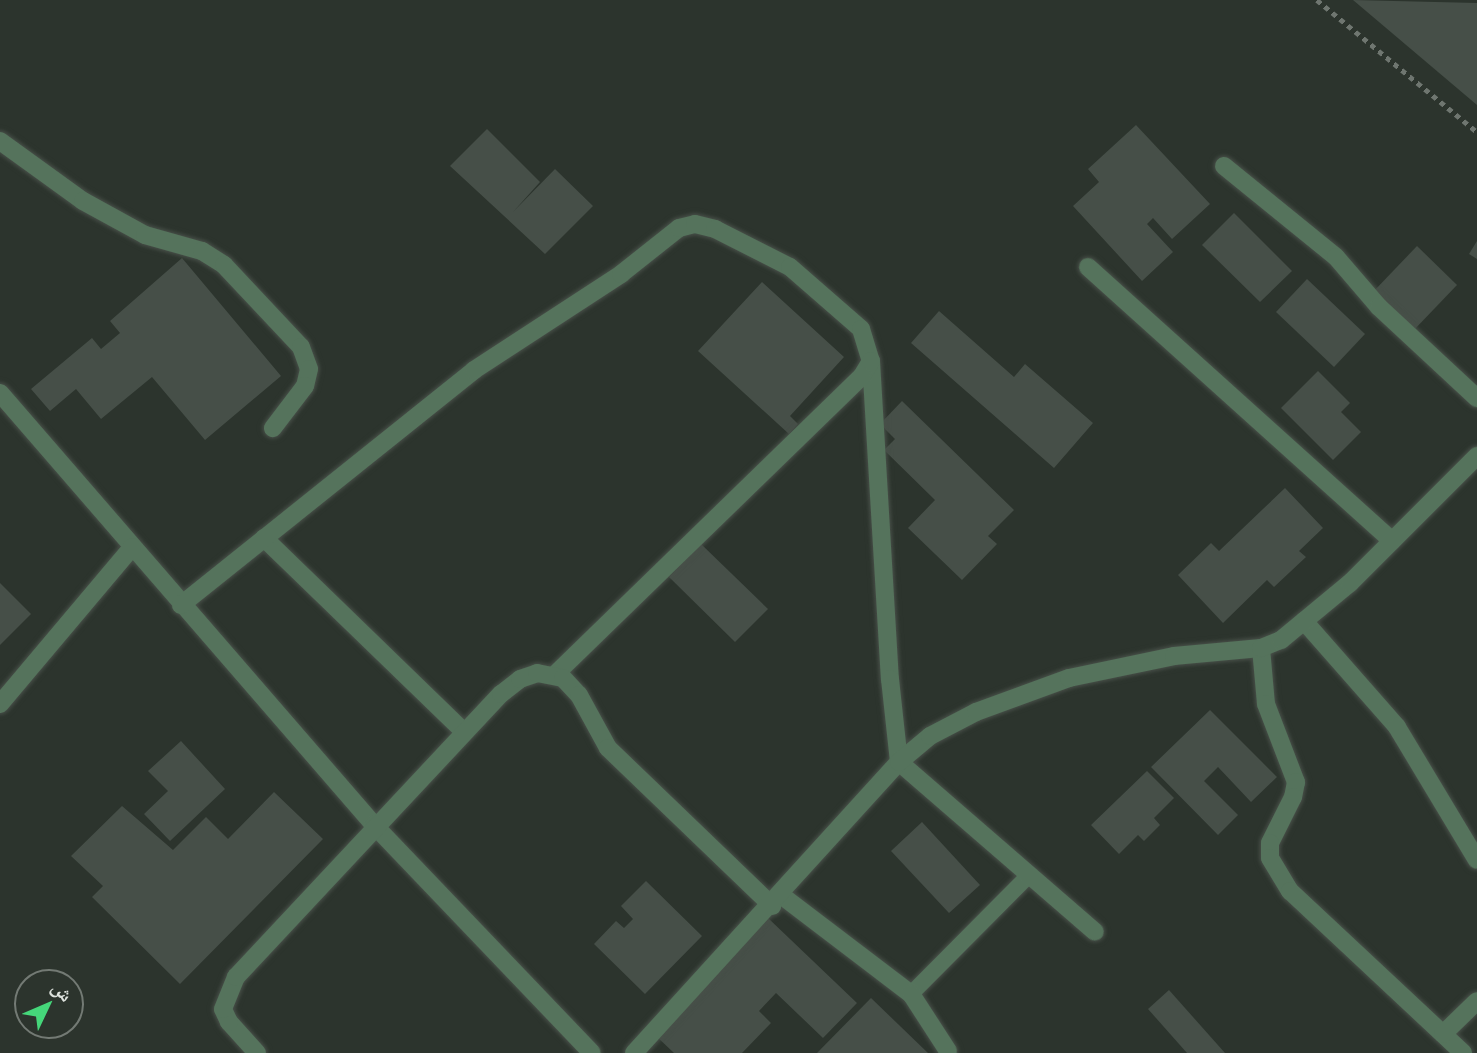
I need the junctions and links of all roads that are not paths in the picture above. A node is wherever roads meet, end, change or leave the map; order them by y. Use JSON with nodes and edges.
{"nodes":[{"id":1,"x":0,"y":141,"type":"edge"},
{"id":2,"x":1224,"y":166,"type":"dead end"},
{"id":3,"x":1088,"y":267,"type":"dead end"},
{"id":4,"x":871,"y":361,"type":"junction"},
{"id":5,"x":0,"y":393,"type":"edge"},
{"id":6,"x":1477,"y":398,"type":"edge"},
{"id":7,"x":273,"y":428,"type":"dead end"},
{"id":8,"x":1477,"y":456,"type":"edge"},
{"id":9,"x":264,"y":538,"type":"junction"},
{"id":10,"x":1392,"y":541,"type":"junction"},
{"id":11,"x":132,"y":547,"type":"junction"},
{"id":12,"x":181,"y":604,"type":"junction"},
{"id":13,"x":1304,"y":621,"type":"junction"},
{"id":14,"x":1261,"y":648,"type":"junction"},
{"id":15,"x":554,"y":675,"type":"junction"},
{"id":16,"x":4,"y":693,"type":"edge"},
{"id":17,"x":464,"y":732,"type":"junction"},
{"id":18,"x":899,"y":762,"type":"junction"},
{"id":19,"x":374,"y":825,"type":"junction"},
{"id":20,"x":1477,"y":860,"type":"edge"},
{"id":21,"x":1029,"y":875,"type":"junction"},
{"id":22,"x":776,"y":901,"type":"junction"},
{"id":23,"x":1095,"y":932,"type":"dead end"},
{"id":24,"x":911,"y":993,"type":"junction"},
{"id":25,"x":1477,"y":1000,"type":"edge"},
{"id":26,"x":1443,"y":1034,"type":"junction"},
{"id":27,"x":948,"y":1051,"type":"edge"},
{"id":28,"x":257,"y":1053,"type":"edge"},
{"id":29,"x":592,"y":1053,"type":"edge"},
{"id":30,"x":634,"y":1053,"type":"edge"},
{"id":31,"x":1463,"y":1053,"type":"edge"}],
"edges":[{"from":1,"to":7,"type":"street"},
{"from":2,"to":6,"type":"street"},
{"from":3,"to":10,"type":"street"},
{"from":4,"to":9,"type":"street"},
{"from":4,"to":15,"type":"street"},
{"from":4,"to":18,"type":"street"},
{"from":5,"to":11,"type":"street"},
{"from":8,"to":10,"type":"street"},
{"from":9,"to":12,"type":"street"},
{"from":9,"to":17,"type":"street"},
{"from":10,"to":13,"type":"street"},
{"from":11,"to":12,"type":"street"},
{"from":11,"to":16,"type":"street"},
{"from":12,"to":19,"type":"street"},
{"from":13,"to":14,"type":"street"},
{"from":13,"to":20,"type":"street"},
{"from":14,"to":18,"type":"street"},
{"from":14,"to":26,"type":"street"},
{"from":15,"to":17,"type":"street"},
{"from":15,"to":22,"type":"street"},
{"from":17,"to":19,"type":"street"},
{"from":18,"to":21,"type":"street"},
{"from":18,"to":22,"type":"street"},
{"from":19,"to":28,"type":"street"},
{"from":19,"to":29,"type":"street"},
{"from":21,"to":23,"type":"street"},
{"from":21,"to":24,"type":"lane"},
{"from":22,"to":24,"type":"street"},
{"from":22,"to":30,"type":"street"},
{"from":24,"to":27,"type":"street"},
{"from":25,"to":26,"type":"street"},
{"from":26,"to":31,"type":"street"}]}
